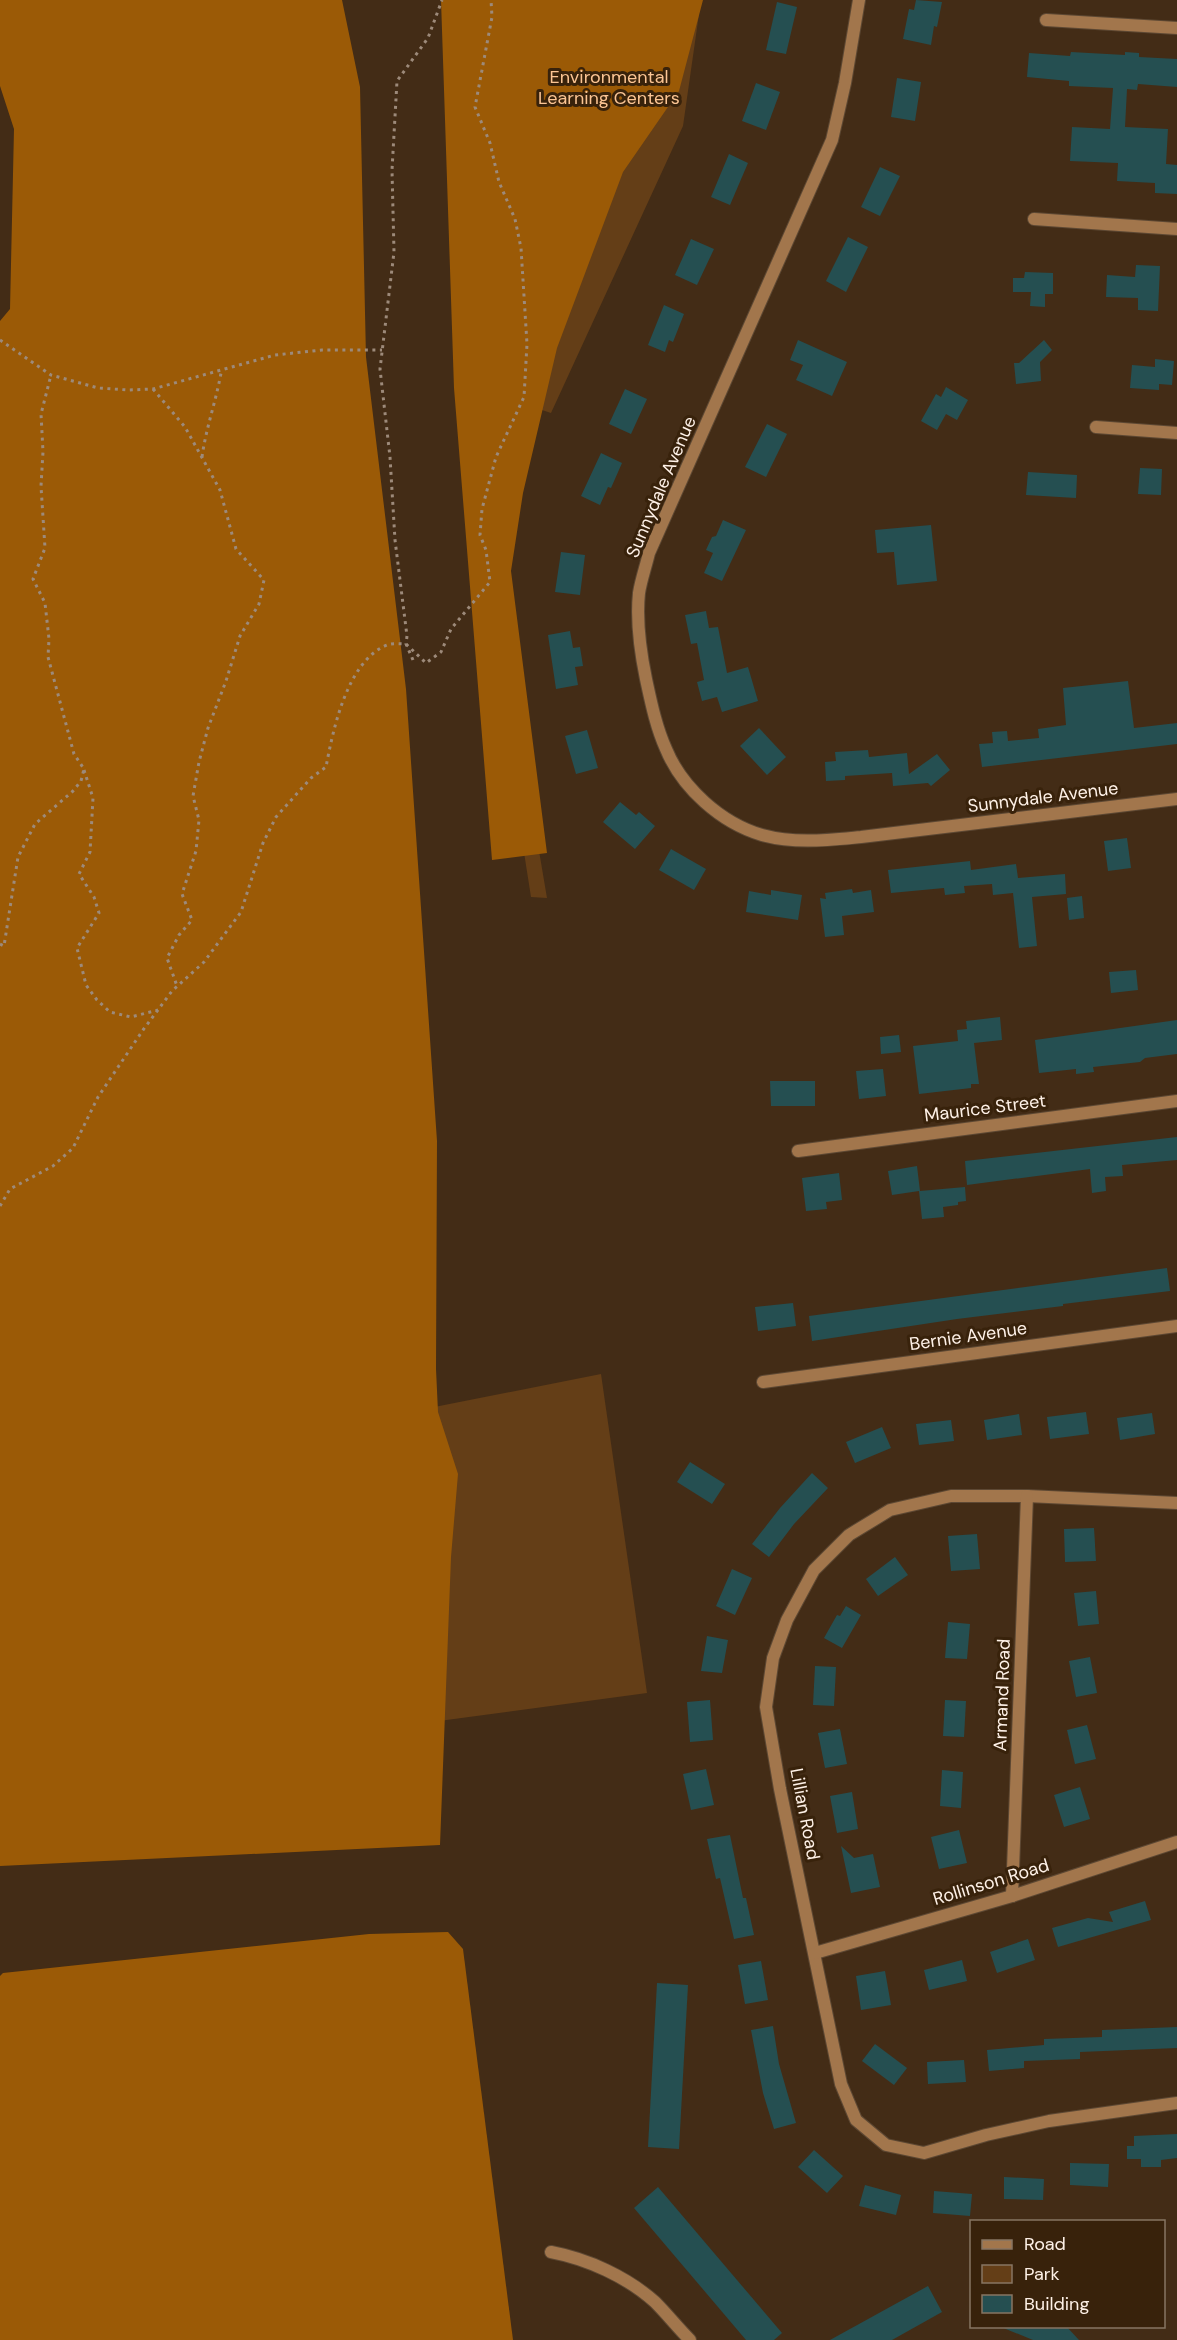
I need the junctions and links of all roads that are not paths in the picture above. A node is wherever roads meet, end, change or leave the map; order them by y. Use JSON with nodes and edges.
{"nodes":[{"id":1,"x":858,"y":0,"type":"edge"},
{"id":2,"x":1046,"y":20,"type":"dead end"},
{"id":3,"x":1177,"y":28,"type":"edge"},
{"id":4,"x":1034,"y":219,"type":"dead end"},
{"id":5,"x":1177,"y":229,"type":"edge"},
{"id":6,"x":1096,"y":428,"type":"dead end"},
{"id":7,"x":1177,"y":433,"type":"edge"},
{"id":8,"x":1177,"y":799,"type":"edge"},
{"id":9,"x":1177,"y":1101,"type":"edge"},
{"id":10,"x":798,"y":1151,"type":"dead end"},
{"id":11,"x":1177,"y":1326,"type":"edge"},
{"id":12,"x":763,"y":1382,"type":"dead end"},
{"id":13,"x":1027,"y":1496,"type":"junction"},
{"id":14,"x":1177,"y":1503,"type":"edge"},
{"id":15,"x":1177,"y":1842,"type":"edge"},
{"id":16,"x":1012,"y":1896,"type":"junction"},
{"id":17,"x":815,"y":1953,"type":"junction"},
{"id":18,"x":1177,"y":2103,"type":"edge"},
{"id":19,"x":551,"y":2252,"type":"dead end"},
{"id":20,"x":690,"y":2340,"type":"edge"}],
"edges":[{"from":1,"to":8,"type":"street","name":"Sunnydale Avenue"},
{"from":2,"to":3,"type":"street"},
{"from":4,"to":5,"type":"street"},
{"from":6,"to":7,"type":"street"},
{"from":9,"to":10,"type":"street","name":"Maurice Street"},
{"from":11,"to":12,"type":"street","name":"Bernie Avenue"},
{"from":13,"to":14,"type":"street","name":"Lillian Road"},
{"from":13,"to":16,"type":"street","name":"Armand Road"},
{"from":13,"to":17,"type":"street","name":"Lillian Road"},
{"from":15,"to":16,"type":"street","name":"Rollinson Road"},
{"from":16,"to":17,"type":"street","name":"Rollinson Road"},
{"from":17,"to":18,"type":"street","name":"Lillian Road"},
{"from":19,"to":20,"type":"street"}]}
